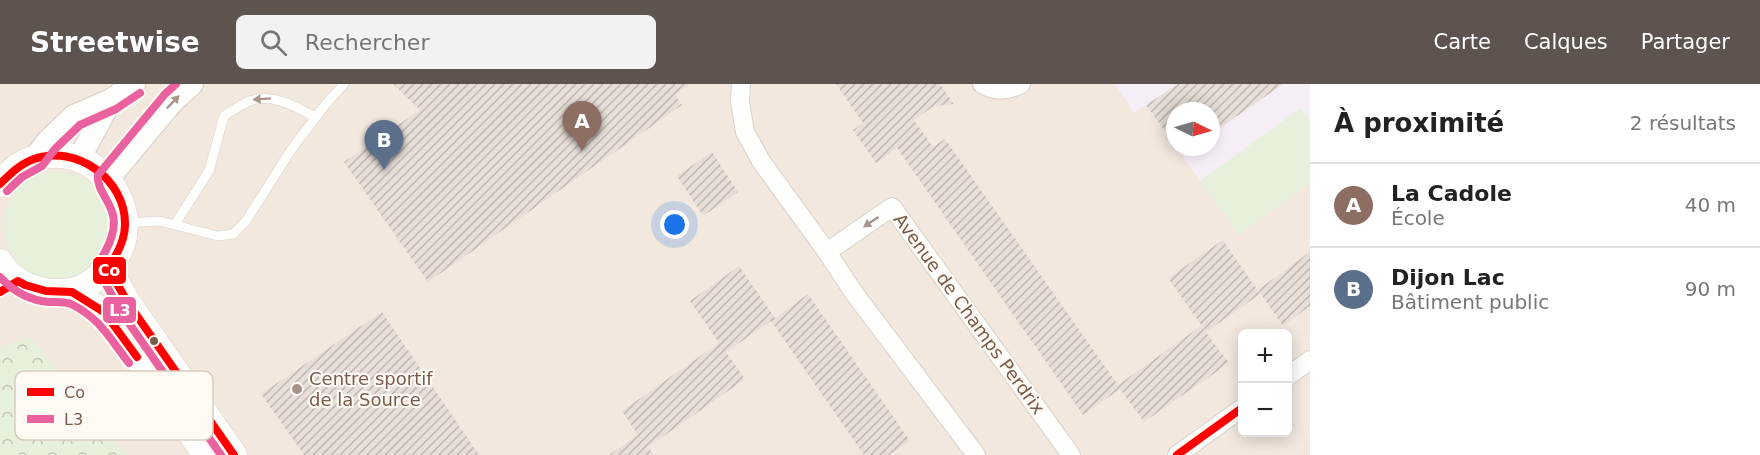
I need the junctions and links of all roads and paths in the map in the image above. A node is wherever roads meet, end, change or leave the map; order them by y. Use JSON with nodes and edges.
{"nodes":[{"id":1,"x":134,"y":84,"type":"edge"},
{"id":2,"x":192,"y":84,"type":"edge"},
{"id":3,"x":344,"y":84,"type":"edge"},
{"id":4,"x":741,"y":84,"type":"edge"},
{"id":5,"x":982,"y":84,"type":"edge"},
{"id":6,"x":1021,"y":84,"type":"edge"},
{"id":7,"x":111,"y":100,"type":"junction"},
{"id":8,"x":316,"y":117,"type":"junction"},
{"id":9,"x":35,"y":158,"type":"junction"},
{"id":10,"x":79,"y":159,"type":"junction"},
{"id":11,"x":108,"y":179,"type":"junction"},
{"id":12,"x":0,"y":184,"type":"edge"},
{"id":13,"x":125,"y":223,"type":"junction"},
{"id":14,"x":175,"y":224,"type":"junction"},
{"id":15,"x":827,"y":252,"type":"junction"},
{"id":16,"x":0,"y":262,"type":"edge"},
{"id":17,"x":108,"y":268,"type":"junction"},
{"id":18,"x":9,"y":286,"type":"edge"},
{"id":19,"x":72,"y":292,"type":"junction"},
{"id":20,"x":1310,"y":360,"type":"edge"},
{"id":21,"x":146,"y":371,"type":"edge"},
{"id":22,"x":175,"y":371,"type":"edge"},
{"id":23,"x":1292,"y":373,"type":"edge"},
{"id":24,"x":1238,"y":411,"type":"edge"},
{"id":25,"x":213,"y":425,"type":"edge"},
{"id":26,"x":195,"y":440,"type":"edge"},
{"id":27,"x":206,"y":455,"type":"edge"},
{"id":28,"x":234,"y":455,"type":"edge"},
{"id":29,"x":976,"y":455,"type":"edge"},
{"id":30,"x":1071,"y":455,"type":"edge"},
{"id":31,"x":1177,"y":455,"type":"edge"}],
"edges":[{"from":1,"to":7,"type":"street"},
{"from":11,"to":2,"type":"street","one_way":true},
{"from":3,"to":8,"type":"lane"},
{"from":4,"to":15,"type":"street"},
{"from":5,"to":6,"type":"street"},
{"from":7,"to":9,"type":"street"},
{"from":7,"to":10,"type":"street"},
{"from":8,"to":14,"type":"lane"},
{"from":8,"to":14,"type":"lane","one_way":true},
{"from":9,"to":10,"type":"main road"},
{"from":9,"to":12,"type":"main road"},
{"from":10,"to":11,"type":"main road"},
{"from":11,"to":13,"type":"main road"},
{"from":13,"to":14,"type":"lane"},
{"from":13,"to":17,"type":"main road"},
{"from":15,"to":29,"type":"street"},
{"from":30,"to":15,"type":"street","name":"Avenue de Champs Perdrix","one_way":true},
{"from":16,"to":18,"type":"main road"},
{"from":17,"to":19,"type":"main road"},
{"from":17,"to":22,"type":"main road"},
{"from":18,"to":19,"type":"main road"},
{"from":19,"to":21,"type":"main road"},
{"from":20,"to":23,"type":"street"},
{"from":24,"to":31,"type":"street"},
{"from":25,"to":28,"type":"main road"},
{"from":26,"to":27,"type":"main road"}]}
